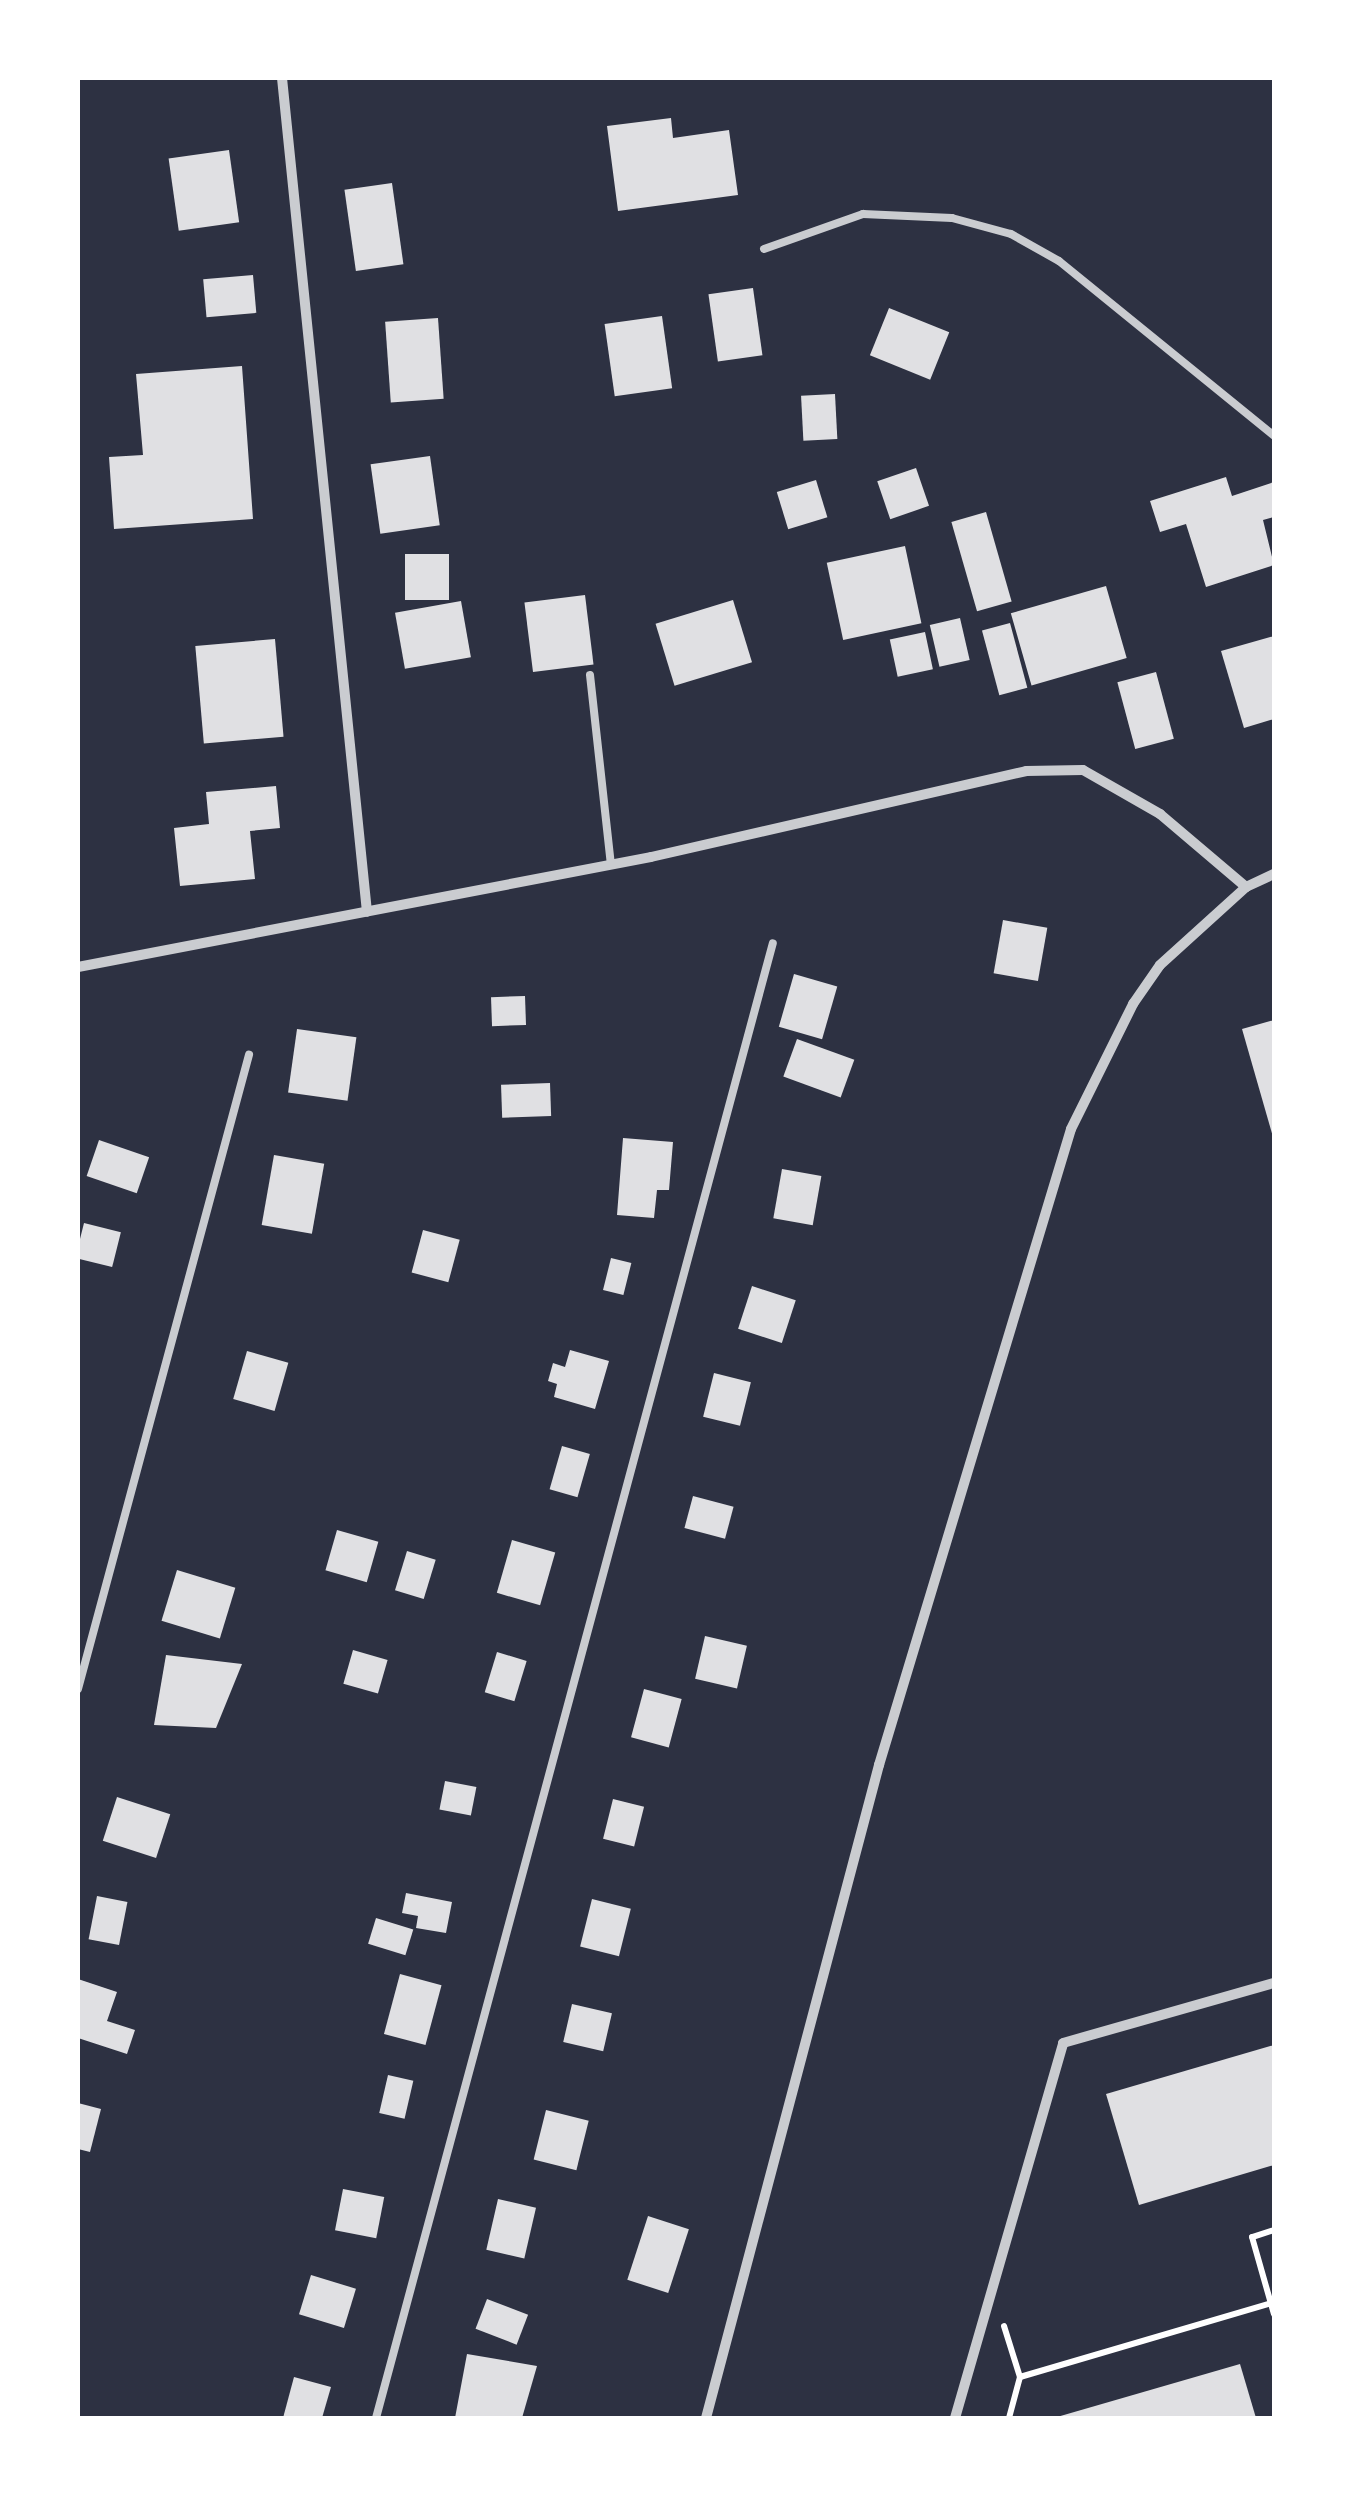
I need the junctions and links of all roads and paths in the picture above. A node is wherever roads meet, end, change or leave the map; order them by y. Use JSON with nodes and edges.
{"nodes":[{"id":1,"x":282,"y":78,"type":"edge"},
{"id":2,"x":764,"y":249,"type":"dead end"},
{"id":3,"x":1274,"y":436,"type":"edge"},
{"id":4,"x":590,"y":675,"type":"dead end"},
{"id":5,"x":611,"y":865,"type":"junction"},
{"id":6,"x":1274,"y":874,"type":"edge"},
{"id":7,"x":1246,"y":887,"type":"junction"},
{"id":8,"x":367,"y":912,"type":"junction"},
{"id":9,"x":773,"y":943,"type":"dead end"},
{"id":10,"x":78,"y":967,"type":"edge"},
{"id":11,"x":249,"y":1055,"type":"dead end"},
{"id":12,"x":78,"y":1690,"type":"edge"},
{"id":13,"x":1274,"y":1983,"type":"edge"},
{"id":14,"x":1274,"y":2230,"type":"edge"},
{"id":15,"x":1272,"y":2303,"type":"junction"},
{"id":16,"x":1274,"y":2314,"type":"edge"},
{"id":17,"x":1001,"y":2316,"type":"dead end"},
{"id":18,"x":1020,"y":2377,"type":"junction"},
{"id":19,"x":376,"y":2418,"type":"edge"},
{"id":20,"x":706,"y":2418,"type":"edge"},
{"id":21,"x":955,"y":2418,"type":"edge"},
{"id":22,"x":1008,"y":2418,"type":"edge"}],
"edges":[{"from":1,"to":8,"type":"street"},
{"from":2,"to":3,"type":"lane"},
{"from":4,"to":5,"type":"lane"},
{"from":5,"to":7,"type":"street"},
{"from":5,"to":8,"type":"street"},
{"from":6,"to":7,"type":"street"},
{"from":7,"to":20,"type":"street"},
{"from":8,"to":10,"type":"street"},
{"from":9,"to":19,"type":"lane"},
{"from":11,"to":12,"type":"lane"},
{"from":13,"to":21,"type":"street"},
{"from":14,"to":15,"type":"path"},
{"from":15,"to":16,"type":"path"},
{"from":15,"to":18,"type":"path"},
{"from":17,"to":18,"type":"path"},
{"from":18,"to":22,"type":"path"}]}
